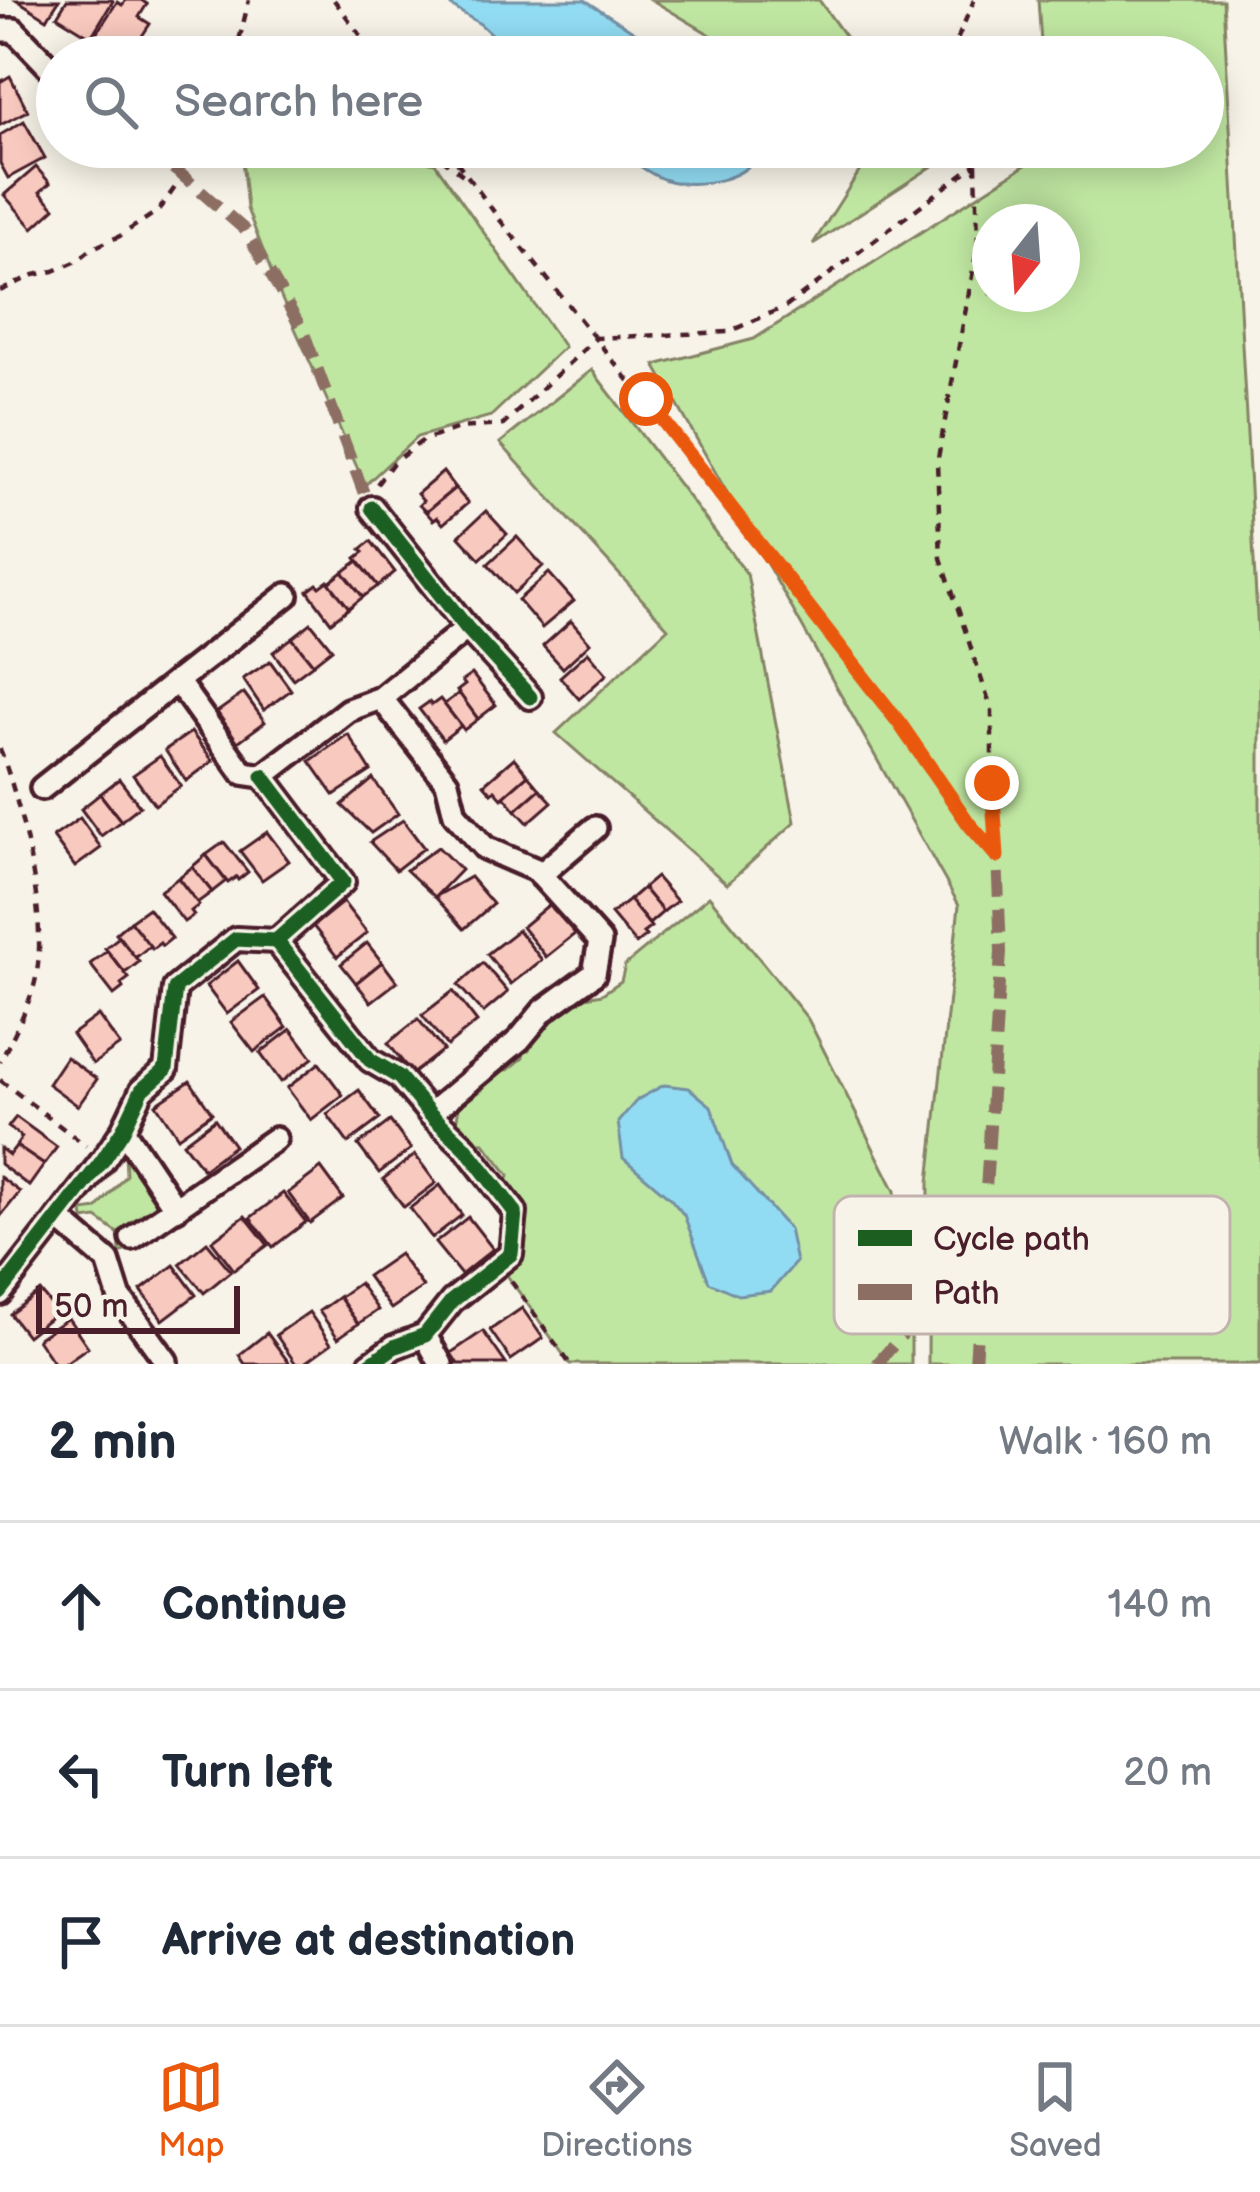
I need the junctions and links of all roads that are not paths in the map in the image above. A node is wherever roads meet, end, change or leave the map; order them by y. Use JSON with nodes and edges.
{"nodes":[{"id":1,"x":0,"y":30,"type":"edge"},
{"id":2,"x":36,"y":53,"type":"edge"},
{"id":3,"x":372,"y":508,"type":"road end"},
{"id":4,"x":286,"y":595,"type":"dead end"},
{"id":5,"x":467,"y":628,"type":"junction"},
{"id":6,"x":177,"y":681,"type":"junction"},
{"id":7,"x":530,"y":697,"type":"dead end"},
{"id":8,"x":381,"y":698,"type":"junction"},
{"id":9,"x":263,"y":776,"type":"junction"},
{"id":10,"x":42,"y":788,"type":"dead end"},
{"id":11,"x":595,"y":828,"type":"dead end"},
{"id":12,"x":540,"y":875,"type":"junction"},
{"id":13,"x":276,"y":940,"type":"junction"},
{"id":14,"x":430,"y":1114,"type":"junction"},
{"id":15,"x":123,"y":1130,"type":"junction"},
{"id":16,"x":275,"y":1139,"type":"dead end"},
{"id":17,"x":176,"y":1209,"type":"junction"},
{"id":18,"x":58,"y":1218,"type":"junction"},
{"id":19,"x":132,"y":1238,"type":"dead end"},
{"id":20,"x":0,"y":1293,"type":"edge"},
{"id":21,"x":425,"y":1335,"type":"junction"},
{"id":22,"x":166,"y":1364,"type":"edge"},
{"id":23,"x":370,"y":1364,"type":"edge"},
{"id":24,"x":441,"y":1364,"type":"edge"}],
"edges":[{"from":1,"to":2,"type":"street"},
{"from":3,"to":5,"type":"street"},
{"from":4,"to":6,"type":"street"},
{"from":5,"to":7,"type":"street"},
{"from":5,"to":8,"type":"street"},
{"from":6,"to":9,"type":"street"},
{"from":6,"to":10,"type":"street"},
{"from":8,"to":9,"type":"street"},
{"from":8,"to":12,"type":"street"},
{"from":9,"to":13,"type":"street"},
{"from":11,"to":12,"type":"street"},
{"from":12,"to":14,"type":"street"},
{"from":13,"to":14,"type":"street"},
{"from":13,"to":15,"type":"street"},
{"from":14,"to":21,"type":"street"},
{"from":15,"to":17,"type":"street"},
{"from":15,"to":18,"type":"street"},
{"from":16,"to":17,"type":"street"},
{"from":17,"to":19,"type":"street"},
{"from":18,"to":20,"type":"street"},
{"from":18,"to":22,"type":"street"},
{"from":21,"to":23,"type":"street"},
{"from":21,"to":24,"type":"street"}]}
